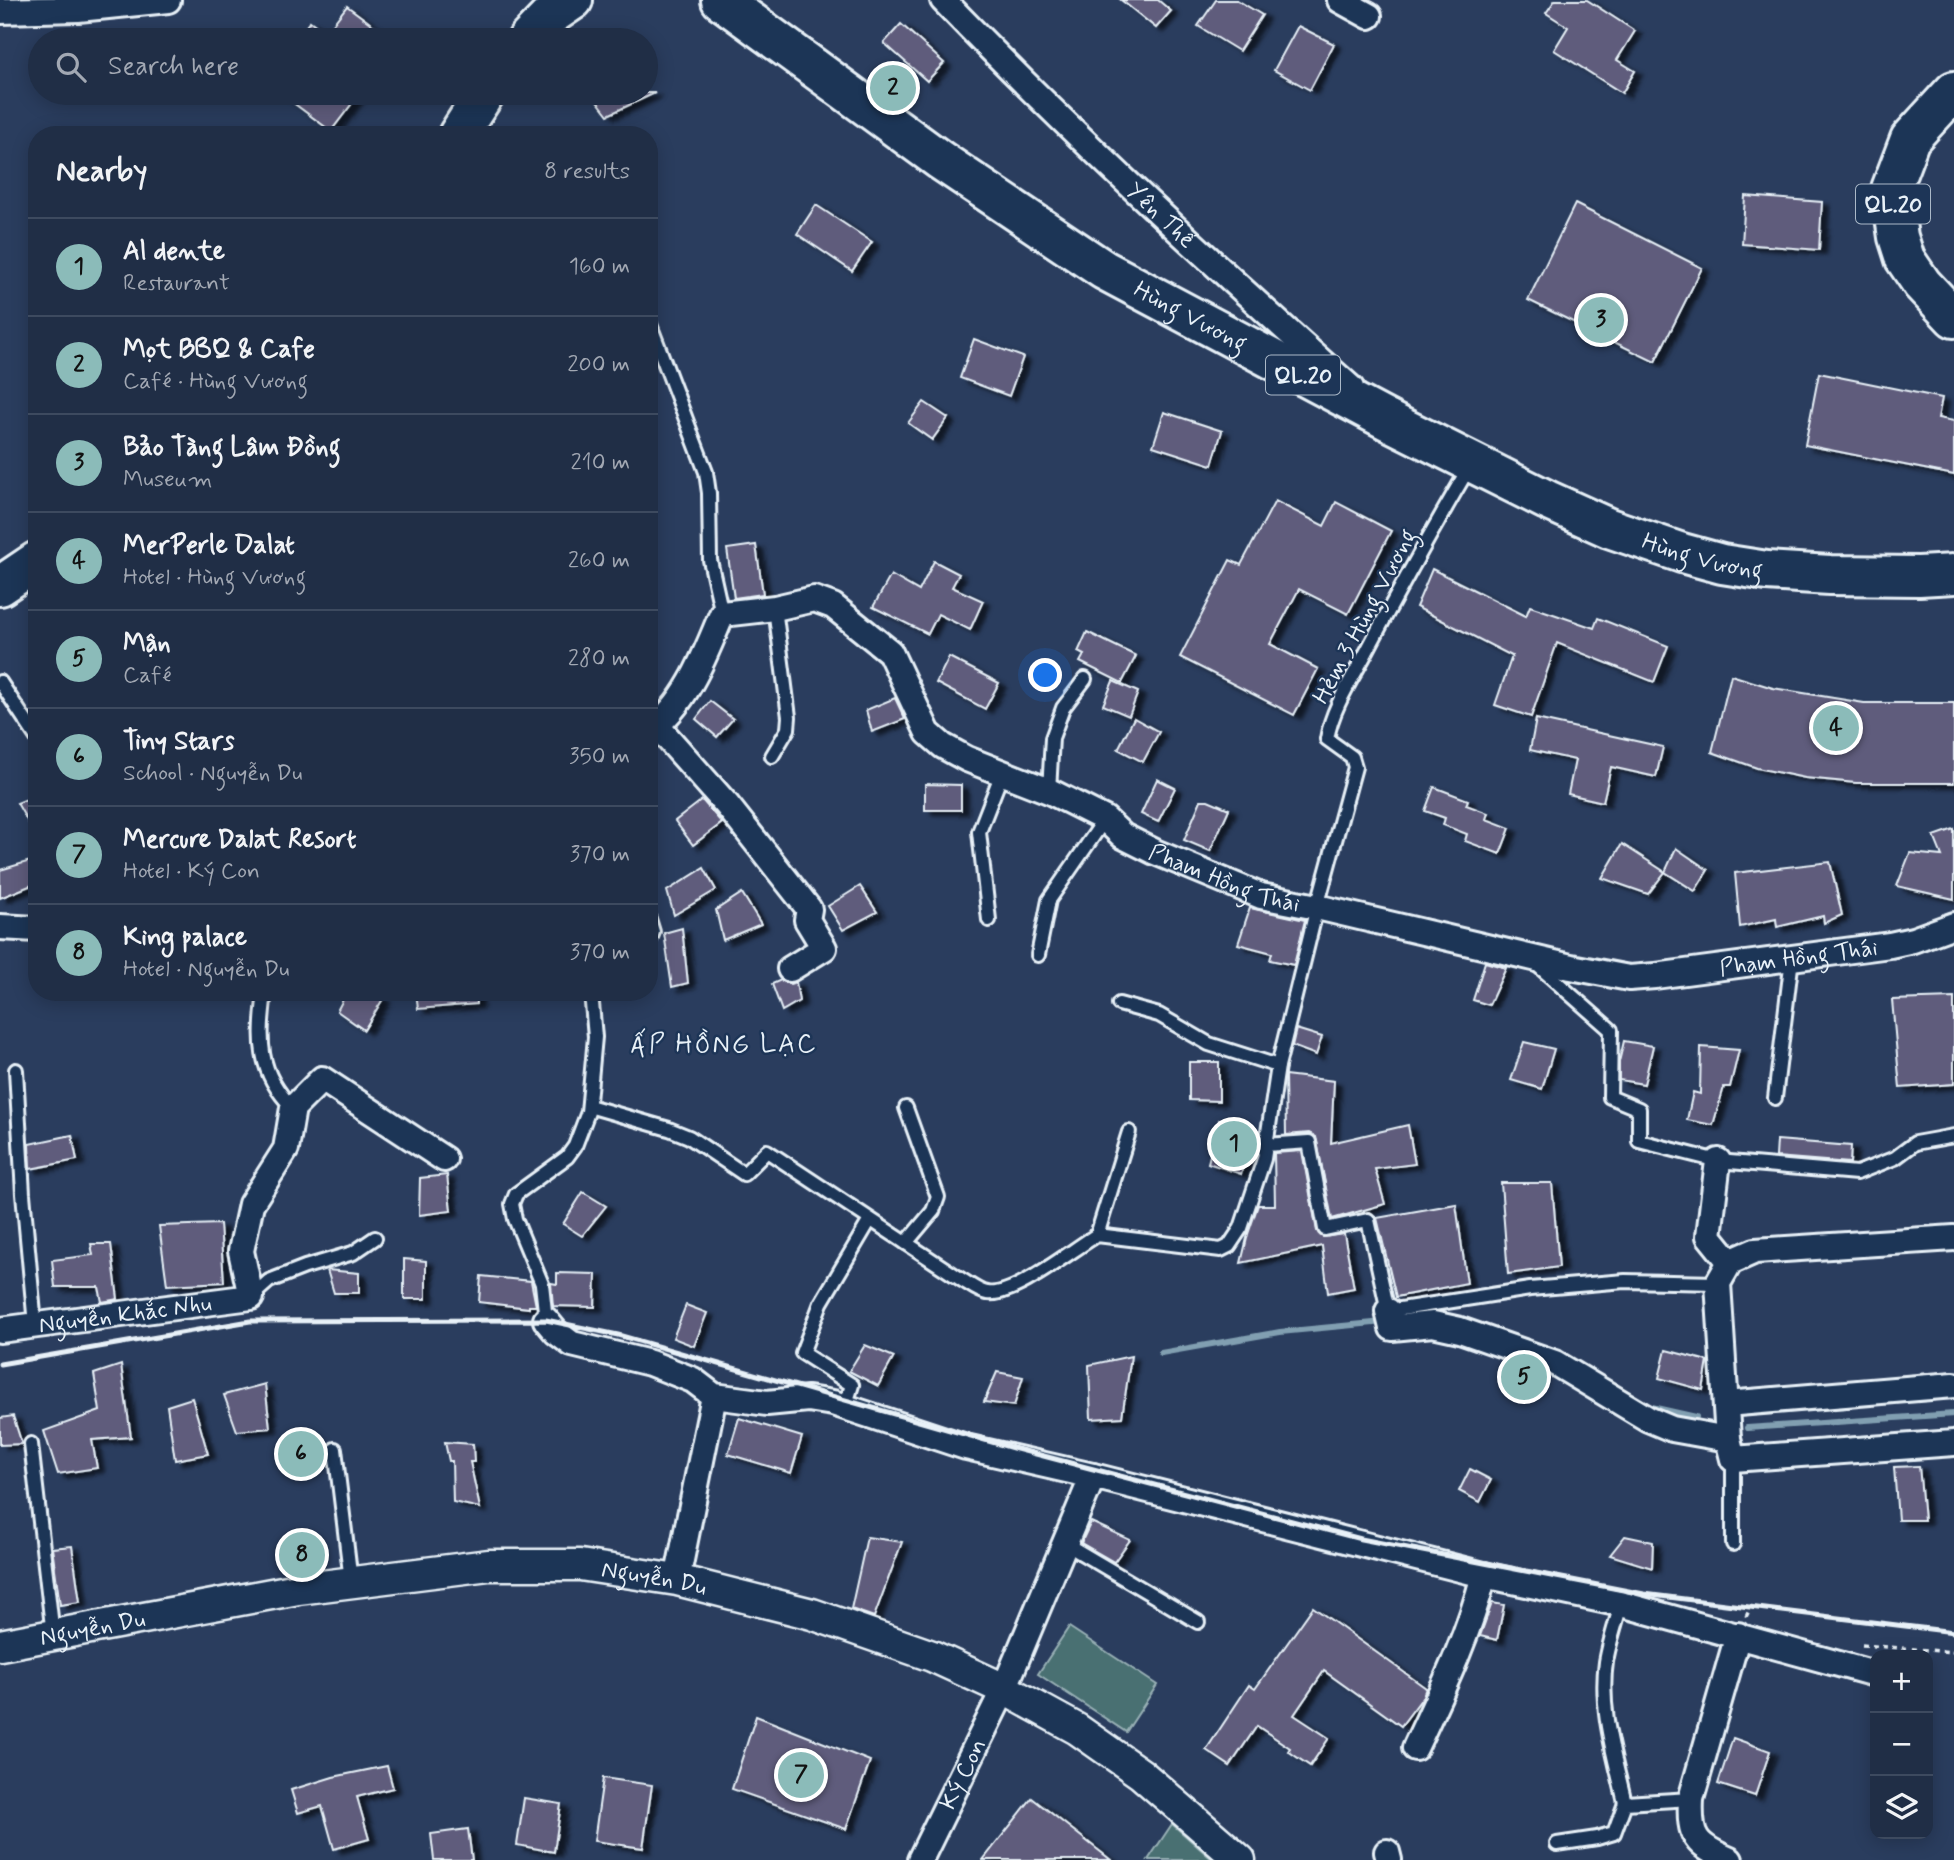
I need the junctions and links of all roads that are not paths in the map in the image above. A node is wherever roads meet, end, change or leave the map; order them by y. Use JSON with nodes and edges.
{"nodes":[{"id":1,"x":168,"y":0,"type":"edge"},
{"id":2,"x":573,"y":0,"type":"edge"},
{"id":3,"x":721,"y":0,"type":"edge"},
{"id":4,"x":943,"y":0,"type":"edge"},
{"id":5,"x":1340,"y":0,"type":"edge"},
{"id":6,"x":0,"y":11,"type":"edge"},
{"id":7,"x":1369,"y":16,"type":"dead end"},
{"id":8,"x":539,"y":28,"type":"edge"},
{"id":9,"x":1954,"y":91,"type":"edge"},
{"id":10,"x":477,"y":105,"type":"edge"},
{"id":11,"x":464,"y":126,"type":"edge"},
{"id":12,"x":1954,"y":318,"type":"edge"},
{"id":13,"x":658,"y":346,"type":"edge"},
{"id":14,"x":1387,"y":420,"type":"junction"},
{"id":15,"x":1472,"y":463,"type":"junction"},
{"id":16,"x":28,"y":567,"type":"edge"},
{"id":17,"x":1954,"y":574,"type":"edge"},
{"id":18,"x":0,"y":586,"type":"edge"},
{"id":19,"x":775,"y":608,"type":"junction"},
{"id":20,"x":722,"y":614,"type":"junction"},
{"id":21,"x":1085,"y":679,"type":"dead end"},
{"id":22,"x":0,"y":682,"type":"edge"},
{"id":23,"x":658,"y":722,"type":"edge"},
{"id":24,"x":28,"y":724,"type":"edge"},
{"id":25,"x":658,"y":733,"type":"edge"},
{"id":26,"x":772,"y":755,"type":"dead end"},
{"id":27,"x":1002,"y":772,"type":"junction"},
{"id":28,"x":1049,"y":791,"type":"junction"},
{"id":29,"x":1105,"y":819,"type":"junction"},
{"id":30,"x":1317,"y":906,"type":"junction"},
{"id":31,"x":989,"y":920,"type":"dead end"},
{"id":32,"x":1954,"y":925,"type":"edge"},
{"id":33,"x":0,"y":927,"type":"edge"},
{"id":34,"x":28,"y":929,"type":"edge"},
{"id":35,"x":1038,"y":955,"type":"dead end"},
{"id":36,"x":1528,"y":957,"type":"junction"},
{"id":37,"x":1792,"y":958,"type":"junction"},
{"id":38,"x":790,"y":969,"type":"dead end"},
{"id":39,"x":264,"y":1001,"type":"edge"},
{"id":40,"x":592,"y":1001,"type":"edge"},
{"id":41,"x":1119,"y":1004,"type":"dead end"},
{"id":42,"x":1278,"y":1066,"type":"junction"},
{"id":43,"x":16,"y":1070,"type":"dead end"},
{"id":44,"x":1775,"y":1098,"type":"dead end"},
{"id":45,"x":589,"y":1106,"type":"junction"},
{"id":46,"x":293,"y":1108,"type":"junction"},
{"id":47,"x":906,"y":1108,"type":"dead end"},
{"id":48,"x":1129,"y":1132,"type":"dead end"},
{"id":49,"x":1954,"y":1136,"type":"edge"},
{"id":50,"x":1266,"y":1145,"type":"junction"},
{"id":51,"x":444,"y":1159,"type":"dead end"},
{"id":52,"x":1718,"y":1161,"type":"junction"},
{"id":53,"x":870,"y":1220,"type":"junction"},
{"id":54,"x":1097,"y":1235,"type":"junction"},
{"id":55,"x":375,"y":1238,"type":"dead end"},
{"id":56,"x":1954,"y":1238,"type":"edge"},
{"id":57,"x":906,"y":1243,"type":"junction"},
{"id":58,"x":1724,"y":1273,"type":"junction"},
{"id":59,"x":251,"y":1297,"type":"junction"},
{"id":60,"x":1389,"y":1317,"type":"junction"},
{"id":61,"x":546,"y":1320,"type":"joint"},
{"id":62,"x":35,"y":1325,"type":"junction"},
{"id":63,"x":0,"y":1330,"type":"edge"},
{"id":64,"x":1954,"y":1385,"type":"edge"},
{"id":65,"x":714,"y":1396,"type":"junction"},
{"id":66,"x":1726,"y":1404,"type":"junction"},
{"id":67,"x":845,"y":1407,"type":"junction"},
{"id":68,"x":1954,"y":1443,"type":"edge"},
{"id":69,"x":31,"y":1444,"type":"dead end"},
{"id":70,"x":335,"y":1449,"type":"dead end"},
{"id":71,"x":1730,"y":1449,"type":"junction"},
{"id":72,"x":1093,"y":1476,"type":"junction"},
{"id":73,"x":1066,"y":1544,"type":"junction"},
{"id":74,"x":1733,"y":1544,"type":"dead end"},
{"id":75,"x":1484,"y":1575,"type":"junction"},
{"id":76,"x":677,"y":1580,"type":"junction"},
{"id":77,"x":351,"y":1581,"type":"junction"},
{"id":78,"x":1620,"y":1604,"type":"junction"},
{"id":79,"x":1198,"y":1622,"type":"dead end"},
{"id":80,"x":54,"y":1635,"type":"junction"},
{"id":81,"x":1738,"y":1635,"type":"junction"},
{"id":82,"x":0,"y":1645,"type":"edge"},
{"id":83,"x":1870,"y":1673,"type":"edge"},
{"id":84,"x":1004,"y":1689,"type":"junction"},
{"id":85,"x":1415,"y":1748,"type":"dead end"},
{"id":86,"x":1691,"y":1799,"type":"junction"},
{"id":87,"x":1625,"y":1803,"type":"junction"},
{"id":88,"x":1558,"y":1844,"type":"dead end"},
{"id":89,"x":920,"y":1860,"type":"edge"},
{"id":90,"x":1240,"y":1860,"type":"edge"},
{"id":91,"x":1730,"y":1860,"type":"edge"}],
"edges":[{"from":1,"to":6,"type":"street"},
{"from":2,"to":8,"type":"highway"},
{"from":3,"to":14,"type":"highway","name":"Hùng Vương","number":"QL.20"},
{"from":4,"to":14,"type":"street","name":"Yên Thế"},
{"from":5,"to":7,"type":"street"},
{"from":9,"to":12,"type":"highway","number":"QL.20"},
{"from":10,"to":11,"type":"highway"},
{"from":13,"to":20,"type":"lane"},
{"from":14,"to":15,"type":"highway","name":"Hùng Vương","number":"QL.20"},
{"from":15,"to":17,"type":"highway","name":"Hùng Vương","number":"QL.20"},
{"from":15,"to":30,"type":"lane","name":"Hẻm 3 Hùng Vương"},
{"from":16,"to":18,"type":"highway"},
{"from":19,"to":20,"type":"street","name":"Phạm Hồng Thái"},
{"from":19,"to":26,"type":"lane"},
{"from":19,"to":27,"type":"street","name":"Phạm Hồng Thái"},
{"from":20,"to":23,"type":"street"},
{"from":21,"to":28,"type":"lane"},
{"from":22,"to":24,"type":"lane"},
{"from":25,"to":38,"type":"street"},
{"from":27,"to":28,"type":"street","name":"Phạm Hồng Thái"},
{"from":27,"to":31,"type":"lane"},
{"from":28,"to":29,"type":"street","name":"Phạm Hồng Thái"},
{"from":29,"to":30,"type":"street","name":"Phạm Hồng Thái"},
{"from":29,"to":35,"type":"lane"},
{"from":30,"to":36,"type":"street","name":"Phạm Hồng Thái"},
{"from":30,"to":42,"type":"lane"},
{"from":32,"to":37,"type":"street","name":"Phạm Hồng Thái"},
{"from":33,"to":34,"type":"street"},
{"from":36,"to":37,"type":"street","name":"Phạm Hồng Thái"},
{"from":36,"to":52,"type":"lane"},
{"from":37,"to":44,"type":"lane"},
{"from":39,"to":46,"type":"lane"},
{"from":40,"to":45,"type":"lane"},
{"from":41,"to":42,"type":"lane"},
{"from":42,"to":50,"type":"lane"},
{"from":43,"to":62,"type":"lane"},
{"from":45,"to":53,"type":"lane"},
{"from":45,"to":61,"type":"lane"},
{"from":46,"to":51,"type":"street"},
{"from":46,"to":59,"type":"street"},
{"from":47,"to":57,"type":"lane"},
{"from":48,"to":54,"type":"lane"},
{"from":49,"to":52,"type":"lane"},
{"from":50,"to":54,"type":"lane"},
{"from":50,"to":60,"type":"lane"},
{"from":52,"to":58,"type":"street"},
{"from":53,"to":57,"type":"lane"},
{"from":53,"to":67,"type":"lane"},
{"from":54,"to":57,"type":"lane"},
{"from":55,"to":59,"type":"lane"},
{"from":56,"to":58,"type":"street"},
{"from":58,"to":60,"type":"lane"},
{"from":58,"to":66,"type":"street"},
{"from":59,"to":62,"type":"street","name":"Nguyễn Khắc Nhu"},
{"from":60,"to":71,"type":"street"},
{"from":61,"to":65,"type":"street"},
{"from":62,"to":63,"type":"street","name":"Nguyễn Khắc Nhu"},
{"from":64,"to":66,"type":"street"},
{"from":65,"to":67,"type":"street"},
{"from":65,"to":76,"type":"street"},
{"from":66,"to":71,"type":"street"},
{"from":67,"to":72,"type":"street"},
{"from":68,"to":71,"type":"street"},
{"from":69,"to":80,"type":"lane"},
{"from":70,"to":77,"type":"lane"},
{"from":71,"to":74,"type":"lane"},
{"from":72,"to":73,"type":"street","name":"Ký Con"},
{"from":72,"to":75,"type":"street"},
{"from":73,"to":79,"type":"lane"},
{"from":73,"to":84,"type":"street","name":"Ký Con"},
{"from":75,"to":78,"type":"street"},
{"from":75,"to":85,"type":"street"},
{"from":76,"to":77,"type":"street","name":"Nguyễn Du"},
{"from":76,"to":84,"type":"street","name":"Nguyễn Du"},
{"from":77,"to":80,"type":"street","name":"Nguyễn Du"},
{"from":78,"to":81,"type":"street"},
{"from":78,"to":87,"type":"lane"},
{"from":80,"to":82,"type":"street","name":"Nguyễn Du"},
{"from":81,"to":83,"type":"street"},
{"from":81,"to":86,"type":"street"},
{"from":84,"to":89,"type":"street","name":"Ký Con"},
{"from":84,"to":90,"type":"street","name":"Nguyễn Du"},
{"from":86,"to":87,"type":"lane"},
{"from":86,"to":91,"type":"street"},
{"from":87,"to":88,"type":"lane"}]}
